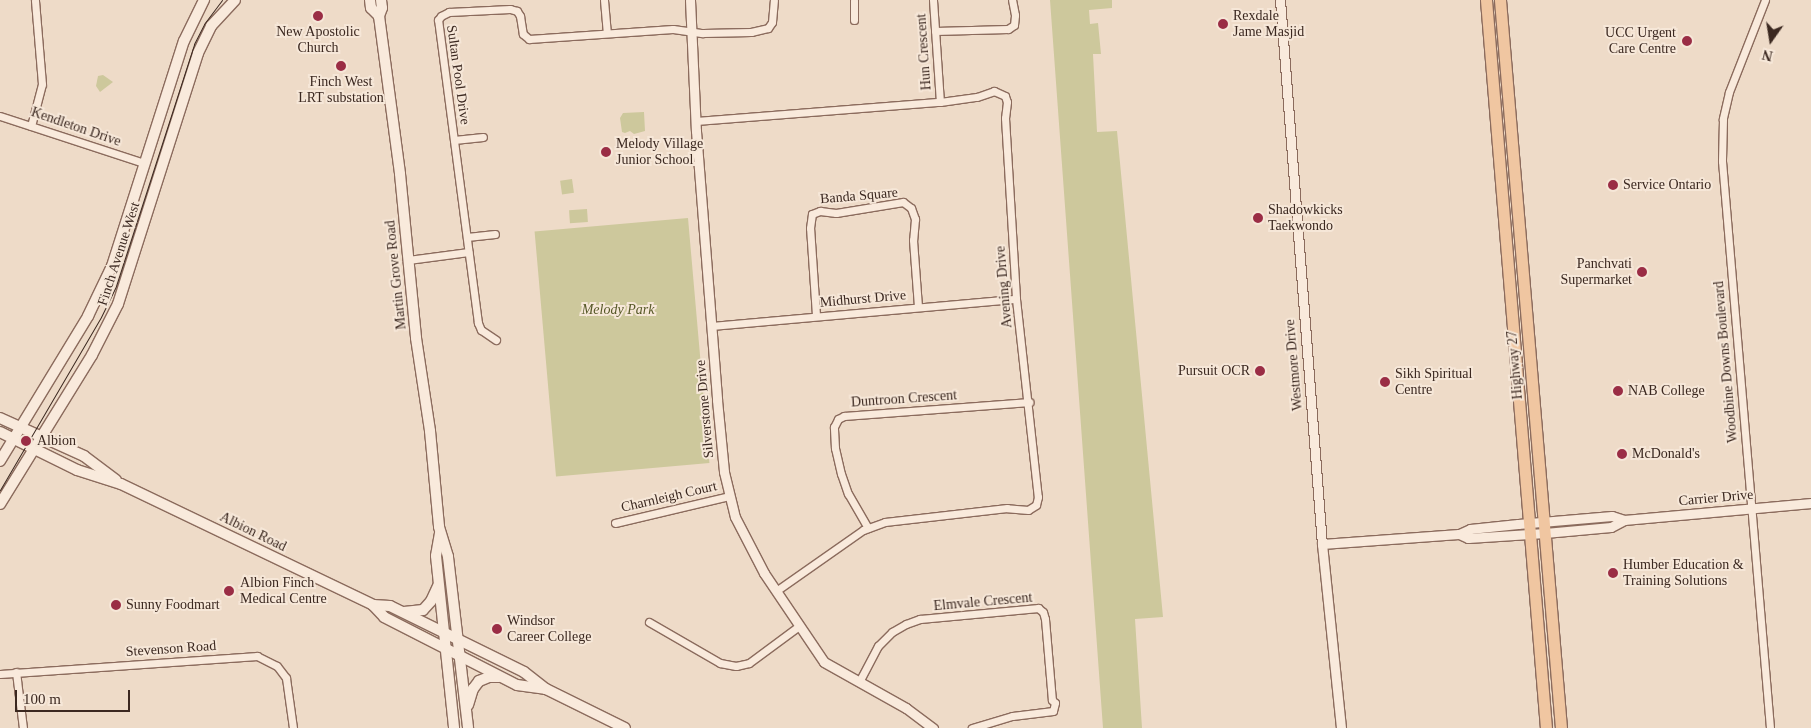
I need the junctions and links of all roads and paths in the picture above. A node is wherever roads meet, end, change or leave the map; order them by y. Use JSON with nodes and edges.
{"nodes":[{"id":1,"x":35,"y":0,"type":"edge"},
{"id":2,"x":204,"y":0,"type":"edge"},
{"id":3,"x":234,"y":0,"type":"edge"},
{"id":4,"x":370,"y":0,"type":"edge"},
{"id":5,"x":381,"y":0,"type":"edge"},
{"id":6,"x":604,"y":0,"type":"edge"},
{"id":7,"x":690,"y":0,"type":"edge"},
{"id":8,"x":774,"y":0,"type":"edge"},
{"id":9,"x":854,"y":0,"type":"edge"},
{"id":10,"x":933,"y":0,"type":"edge"},
{"id":11,"x":1012,"y":0,"type":"edge"},
{"id":12,"x":1280,"y":0,"type":"edge"},
{"id":13,"x":1486,"y":0,"type":"edge"},
{"id":14,"x":1500,"y":0,"type":"edge"},
{"id":15,"x":1765,"y":0,"type":"edge"},
{"id":16,"x":379,"y":16,"type":"junction"},
{"id":17,"x":854,"y":20,"type":"dead end"},
{"id":18,"x":935,"y":31,"type":"junction"},
{"id":19,"x":692,"y":32,"type":"junction"},
{"id":20,"x":607,"y":33,"type":"junction"},
{"id":21,"x":940,"y":102,"type":"junction"},
{"id":22,"x":0,"y":116,"type":"edge"},
{"id":23,"x":696,"y":121,"type":"junction"},
{"id":24,"x":32,"y":126,"type":"junction"},
{"id":25,"x":483,"y":137,"type":"dead end"},
{"id":26,"x":454,"y":140,"type":"junction"},
{"id":27,"x":144,"y":163,"type":"junction"},
{"id":28,"x":495,"y":234,"type":"dead end"},
{"id":29,"x":467,"y":237,"type":"junction"},
{"id":30,"x":468,"y":252,"type":"junction"},
{"id":31,"x":408,"y":260,"type":"junction"},
{"id":32,"x":1016,"y":299,"type":"junction"},
{"id":33,"x":918,"y":306,"type":"junction"},
{"id":34,"x":816,"y":315,"type":"junction"},
{"id":35,"x":712,"y":326,"type":"junction"},
{"id":36,"x":496,"y":340,"type":"dead end"},
{"id":37,"x":1028,"y":402,"type":"junction"},
{"id":38,"x":0,"y":418,"type":"edge"},
{"id":39,"x":22,"y":427,"type":"junction"},
{"id":40,"x":0,"y":432,"type":"edge"},
{"id":41,"x":43,"y":437,"type":"junction"},
{"id":42,"x":14,"y":440,"type":"junction"},
{"id":43,"x":34,"y":450,"type":"junction"},
{"id":44,"x":0,"y":462,"type":"edge"},
{"id":45,"x":120,"y":484,"type":"junction"},
{"id":46,"x":729,"y":496,"type":"junction"},
{"id":47,"x":1811,"y":503,"type":"edge"},
{"id":48,"x":0,"y":504,"type":"edge"},
{"id":49,"x":1751,"y":509,"type":"junction"},
{"id":50,"x":614,"y":523,"type":"dead end"},
{"id":51,"x":868,"y":528,"type":"junction"},
{"id":52,"x":1530,"y":528,"type":"junction"},
{"id":53,"x":1545,"y":528,"type":"junction"},
{"id":54,"x":440,"y":532,"type":"junction"},
{"id":55,"x":1322,"y":544,"type":"junction"},
{"id":56,"x":439,"y":586,"type":"junction"},
{"id":57,"x":776,"y":591,"type":"junction"},
{"id":58,"x":373,"y":605,"type":"junction"},
{"id":59,"x":401,"y":611,"type":"junction"},
{"id":60,"x":649,"y":622,"type":"dead end"},
{"id":61,"x":799,"y":626,"type":"junction"},
{"id":62,"x":444,"y":633,"type":"junction"},
{"id":63,"x":458,"y":640,"type":"junction"},
{"id":64,"x":446,"y":648,"type":"junction"},
{"id":65,"x":460,"y":656,"type":"junction"},
{"id":66,"x":16,"y":672,"type":"junction"},
{"id":67,"x":0,"y":674,"type":"edge"},
{"id":68,"x":503,"y":678,"type":"junction"},
{"id":69,"x":859,"y":682,"type":"junction"},
{"id":70,"x":546,"y":689,"type":"junction"},
{"id":71,"x":466,"y":711,"type":"junction"},
{"id":72,"x":23,"y":728,"type":"edge"},
{"id":73,"x":293,"y":728,"type":"edge"},
{"id":74,"x":454,"y":728,"type":"edge"},
{"id":75,"x":468,"y":728,"type":"edge"},
{"id":76,"x":626,"y":728,"type":"edge"},
{"id":77,"x":933,"y":728,"type":"edge"},
{"id":78,"x":972,"y":728,"type":"edge"},
{"id":79,"x":1341,"y":728,"type":"edge"},
{"id":80,"x":1546,"y":728,"type":"edge"},
{"id":81,"x":1561,"y":728,"type":"edge"},
{"id":82,"x":1770,"y":728,"type":"edge"}],
"edges":[{"from":1,"to":24,"type":"street"},
{"from":2,"to":27,"type":"main road","name":"Finch Avenue West"},
{"from":3,"to":41,"type":"main road","name":"Finch Avenue West"},
{"from":4,"to":16,"type":"main road","name":"Martin Grove Road"},
{"from":5,"to":16,"type":"main road","name":"Martin Grove Road"},
{"from":6,"to":20,"type":"street"},
{"from":7,"to":19,"type":"street","name":"Silverstone Drive"},
{"from":8,"to":19,"type":"street"},
{"from":9,"to":17,"type":"street"},
{"from":10,"to":18,"type":"street","name":"Hun Crescent"},
{"from":11,"to":18,"type":"street"},
{"from":12,"to":55,"type":"street","name":"Westmore Drive"},
{"from":13,"to":52,"type":"main road","name":"Highway 27"},
{"from":14,"to":53,"type":"main road","name":"Highway 27"},
{"from":15,"to":49,"type":"street","name":"Woodbine Downs Boulevard"},
{"from":16,"to":31,"type":"main road","name":"Martin Grove Road"},
{"from":18,"to":21,"type":"street","name":"Hun Crescent"},
{"from":19,"to":20,"type":"street","name":"Sultan Pool Drive"},
{"from":19,"to":23,"type":"street","name":"Silverstone Drive"},
{"from":20,"to":26,"type":"street","name":"Sultan Pool Drive"},
{"from":21,"to":23,"type":"street","name":"Avening Drive"},
{"from":21,"to":32,"type":"street","name":"Avening Drive"},
{"from":22,"to":24,"type":"street","name":"Kendleton Drive"},
{"from":23,"to":35,"type":"street","name":"Silverstone Drive"},
{"from":24,"to":27,"type":"street","name":"Kendleton Drive"},
{"from":25,"to":26,"type":"street"},
{"from":26,"to":29,"type":"street","name":"Sultan Pool Drive"},
{"from":27,"to":39,"type":"main road","name":"Finch Avenue West"},
{"from":28,"to":29,"type":"street"},
{"from":29,"to":30,"type":"street","name":"Sultan Pool Drive"},
{"from":30,"to":31,"type":"street"},
{"from":30,"to":36,"type":"street","name":"Sultan Pool Drive"},
{"from":31,"to":54,"type":"main road","name":"Martin Grove Road"},
{"from":32,"to":33,"type":"street","name":"Midhurst Drive"},
{"from":32,"to":37,"type":"street","name":"Avening Drive"},
{"from":33,"to":34,"type":"street","name":"Midhurst Drive"},
{"from":33,"to":34,"type":"street","name":"Banda Square"},
{"from":34,"to":35,"type":"street","name":"Midhurst Drive"},
{"from":35,"to":46,"type":"street","name":"Silverstone Drive"},
{"from":37,"to":51,"type":"street","name":"Avening Drive"},
{"from":37,"to":51,"type":"street","name":"Duntroon Crescent"},
{"from":38,"to":39,"type":"main road","name":"Albion Road"},
{"from":39,"to":41,"type":"main road","name":"Albion Road"},
{"from":39,"to":42,"type":"main road","name":"Finch Avenue West"},
{"from":40,"to":42,"type":"main road","name":"Albion Road"},
{"from":41,"to":43,"type":"main road","name":"Finch Avenue West"},
{"from":41,"to":45,"type":"main road","name":"Albion Road"},
{"from":42,"to":43,"type":"main road","name":"Albion Road"},
{"from":42,"to":44,"type":"main road","name":"Finch Avenue West"},
{"from":43,"to":45,"type":"main road","name":"Albion Road"},
{"from":43,"to":48,"type":"main road","name":"Finch Avenue West"},
{"from":45,"to":58,"type":"main road","name":"Albion Road"},
{"from":46,"to":50,"type":"street","name":"Charnleigh Court"},
{"from":46,"to":57,"type":"street","name":"Silverstone Drive"},
{"from":47,"to":49,"type":"street","name":"Carrier Drive"},
{"from":49,"to":53,"type":"street","name":"Carrier Drive"},
{"from":49,"to":82,"type":"street","name":"Woodbine Downs Boulevard"},
{"from":51,"to":57,"type":"street","name":"Avening Drive"},
{"from":52,"to":53,"type":"street","name":"Carrier Drive"},
{"from":52,"to":55,"type":"street","name":"Carrier Drive"},
{"from":52,"to":80,"type":"main road","name":"Highway 27"},
{"from":53,"to":81,"type":"main road","name":"Highway 27"},
{"from":54,"to":56,"type":"main road","name":"Martin Grove Road"},
{"from":54,"to":63,"type":"main road","name":"Martin Grove Road"},
{"from":55,"to":79,"type":"street","name":"Westmore Drive"},
{"from":56,"to":59,"type":"main road"},
{"from":56,"to":62,"type":"main road","name":"Martin Grove Road"},
{"from":57,"to":61,"type":"street","name":"Silverstone Drive"},
{"from":58,"to":59,"type":"main road","name":"Albion Road"},
{"from":58,"to":64,"type":"main road","name":"Albion Road"},
{"from":59,"to":62,"type":"main road","name":"Albion Road"},
{"from":60,"to":61,"type":"street"},
{"from":61,"to":69,"type":"street","name":"Silverstone Drive"},
{"from":62,"to":63,"type":"main road","name":"Albion Road"},
{"from":62,"to":64,"type":"main road","name":"Martin Grove Road"},
{"from":63,"to":65,"type":"main road","name":"Martin Grove Road"},
{"from":63,"to":70,"type":"main road","name":"Albion Road"},
{"from":64,"to":65,"type":"main road","name":"Albion Road"},
{"from":64,"to":74,"type":"main road","name":"Martin Grove Road"},
{"from":65,"to":68,"type":"main road","name":"Albion Road"},
{"from":65,"to":71,"type":"main road","name":"Martin Grove Road"},
{"from":66,"to":67,"type":"street","name":"Stevenson Road"},
{"from":66,"to":72,"type":"street"},
{"from":66,"to":73,"type":"street","name":"Stevenson Road"},
{"from":68,"to":70,"type":"main road","name":"Albion Road"},
{"from":68,"to":71,"type":"main road"},
{"from":69,"to":77,"type":"street","name":"Silverstone Drive"},
{"from":69,"to":78,"type":"street","name":"Elmvale Crescent"},
{"from":70,"to":76,"type":"main road","name":"Albion Road"},
{"from":71,"to":75,"type":"main road","name":"Martin Grove Road"}]}
